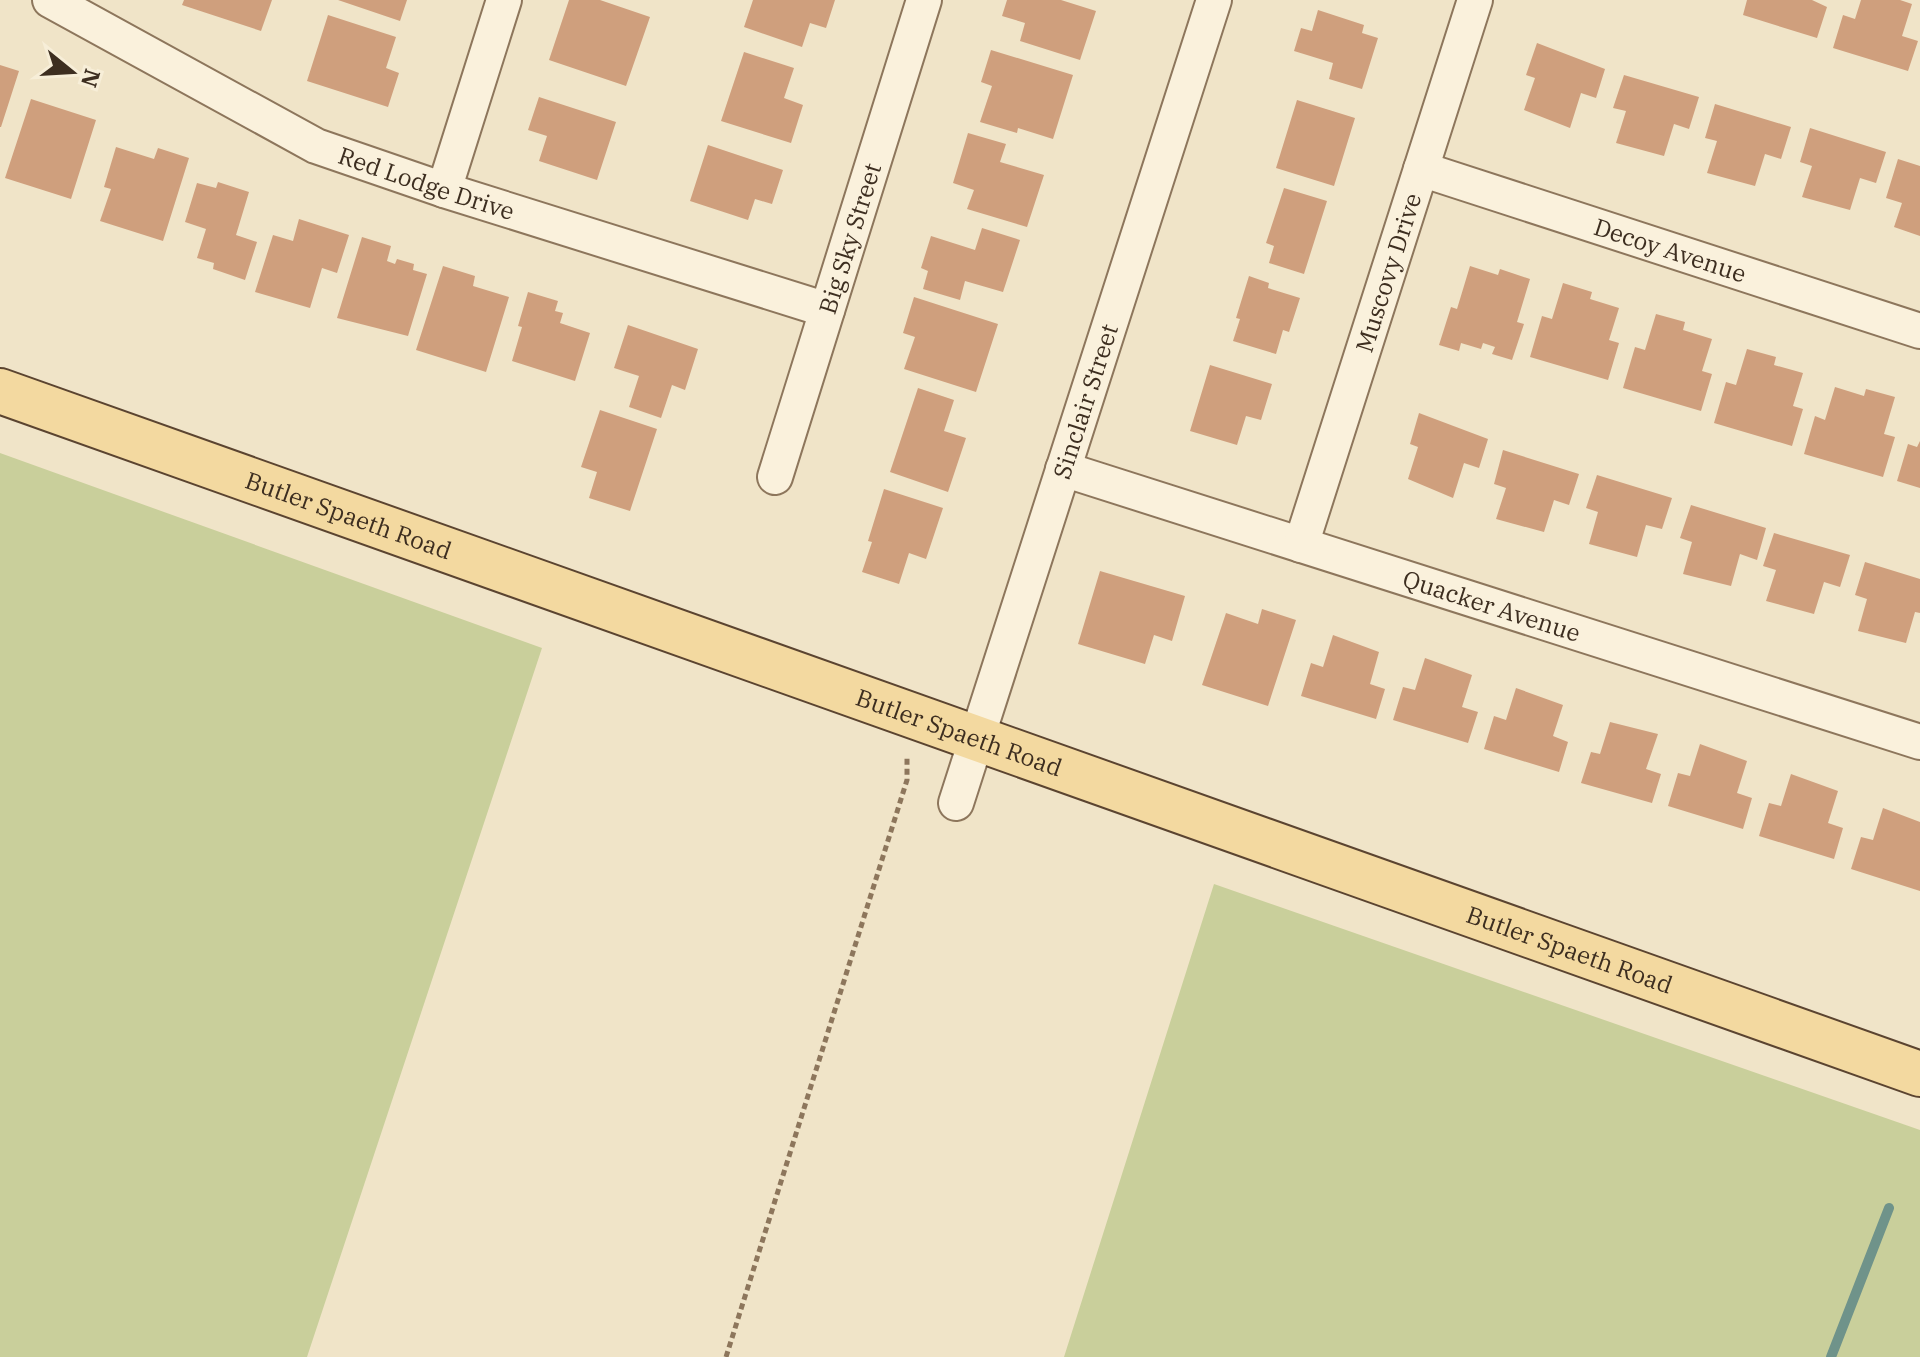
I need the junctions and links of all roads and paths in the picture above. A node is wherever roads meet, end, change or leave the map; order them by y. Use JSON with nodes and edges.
{"nodes":[{"id":1,"x":50,"y":0,"type":"edge"},
{"id":2,"x":504,"y":0,"type":"edge"},
{"id":3,"x":924,"y":0,"type":"edge"},
{"id":4,"x":1214,"y":0,"type":"edge"},
{"id":5,"x":1475,"y":0,"type":"edge"},
{"id":6,"x":1421,"y":169,"type":"junction"},
{"id":7,"x":444,"y":190,"type":"junction"},
{"id":8,"x":827,"y":310,"type":"junction"},
{"id":9,"x":1920,"y":331,"type":"edge"},
{"id":10,"x":0,"y":391,"type":"edge"},
{"id":11,"x":1063,"y":469,"type":"junction"},
{"id":12,"x":775,"y":477,"type":"dead end"},
{"id":13,"x":1301,"y":545,"type":"junction"},
{"id":14,"x":977,"y":737,"type":"junction"},
{"id":15,"x":1920,"y":742,"type":"edge"},
{"id":16,"x":907,"y":755,"type":"dead end"},
{"id":17,"x":956,"y":803,"type":"dead end"},
{"id":18,"x":1920,"y":1074,"type":"edge"},
{"id":19,"x":726,"y":1357,"type":"edge"}],
"edges":[{"from":1,"to":7,"type":"street","name":"Red Lodge Drive"},
{"from":2,"to":7,"type":"street"},
{"from":3,"to":8,"type":"street","name":"Big Sky Street"},
{"from":4,"to":11,"type":"street","name":"Sinclair Street"},
{"from":5,"to":6,"type":"street","name":"Muscovy Drive"},
{"from":6,"to":9,"type":"street","name":"Decoy Avenue"},
{"from":6,"to":13,"type":"street","name":"Muscovy Drive"},
{"from":7,"to":8,"type":"street","name":"Red Lodge Drive"},
{"from":8,"to":12,"type":"street","name":"Big Sky Street"},
{"from":10,"to":14,"type":"main road","name":"Butler Spaeth Road"},
{"from":11,"to":13,"type":"street","name":"Quacker Avenue"},
{"from":11,"to":14,"type":"street","name":"Sinclair Street"},
{"from":13,"to":15,"type":"street","name":"Quacker Avenue"},
{"from":14,"to":17,"type":"street","name":"Sinclair Street"},
{"from":14,"to":18,"type":"main road","name":"Butler Spaeth Road"},
{"from":16,"to":19,"type":"path"}]}
